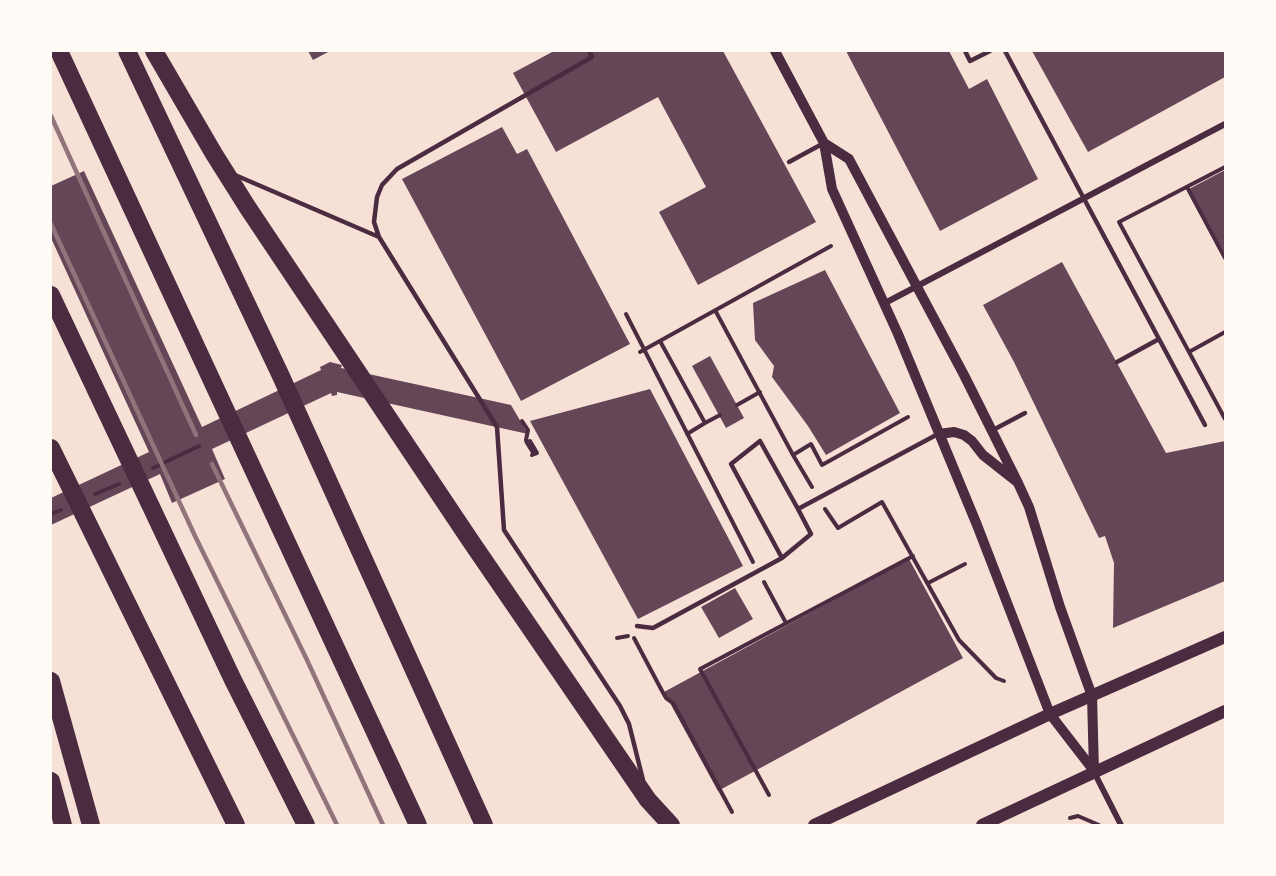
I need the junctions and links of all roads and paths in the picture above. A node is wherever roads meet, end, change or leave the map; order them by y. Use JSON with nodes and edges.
{"nodes":[{"id":1,"x":59,"y":51,"type":"edge"},
{"id":2,"x":127,"y":51,"type":"edge"},
{"id":3,"x":154,"y":51,"type":"edge"},
{"id":4,"x":589,"y":51,"type":"edge"},
{"id":5,"x":776,"y":51,"type":"edge"},
{"id":6,"x":965,"y":51,"type":"edge"},
{"id":7,"x":990,"y":51,"type":"edge"},
{"id":8,"x":1005,"y":51,"type":"edge"},
{"id":9,"x":1225,"y":124,"type":"edge"},
{"id":10,"x":824,"y":143,"type":"junction"},
{"id":11,"x":789,"y":162,"type":"dead end"},
{"id":12,"x":1225,"y":167,"type":"edge"},
{"id":13,"x":225,"y":170,"type":"junction"},
{"id":14,"x":1187,"y":187,"type":"junction"},
{"id":15,"x":1084,"y":198,"type":"junction"},
{"id":16,"x":378,"y":237,"type":"junction"},
{"id":17,"x":831,"y":246,"type":"dead end"},
{"id":18,"x":1225,"y":258,"type":"edge"},
{"id":19,"x":916,"y":285,"type":"junction"},
{"id":20,"x":51,"y":295,"type":"edge"},
{"id":21,"x":885,"y":303,"type":"junction"},
{"id":22,"x":715,"y":310,"type":"junction"},
{"id":23,"x":626,"y":314,"type":"dead end"},
{"id":24,"x":1225,"y":332,"type":"edge"},
{"id":25,"x":1159,"y":339,"type":"junction"},
{"id":26,"x":660,"y":341,"type":"junction"},
{"id":27,"x":642,"y":350,"type":"junction"},
{"id":28,"x":1188,"y":352,"type":"junction"},
{"id":29,"x":1117,"y":362,"type":"dead end"},
{"id":30,"x":760,"y":392,"type":"junction"},
{"id":31,"x":737,"y":405,"type":"dead end"},
{"id":32,"x":1025,"y":413,"type":"dead end"},
{"id":33,"x":720,"y":415,"type":"dead end"},
{"id":34,"x":908,"y":417,"type":"dead end"},
{"id":35,"x":1225,"y":419,"type":"edge"},
{"id":36,"x":522,"y":421,"type":"dead end"},
{"id":37,"x":705,"y":423,"type":"junction"},
{"id":38,"x":1205,"y":425,"type":"dead end"},
{"id":39,"x":993,"y":430,"type":"junction"},
{"id":40,"x":687,"y":434,"type":"junction"},
{"id":41,"x":939,"y":434,"type":"junction"},
{"id":42,"x":199,"y":446,"type":"dead end"},
{"id":43,"x":51,"y":448,"type":"edge"},
{"id":44,"x":794,"y":454,"type":"junction"},
{"id":45,"x":532,"y":455,"type":"dead end"},
{"id":46,"x":146,"y":471,"type":"dead end"},
{"id":47,"x":125,"y":481,"type":"dead end"},
{"id":48,"x":1018,"y":483,"type":"junction"},
{"id":49,"x":93,"y":495,"type":"dead end"},
{"id":50,"x":818,"y":498,"type":"junction"},
{"id":51,"x":798,"y":509,"type":"junction"},
{"id":52,"x":62,"y":510,"type":"dead end"},
{"id":53,"x":51,"y":514,"type":"edge"},
{"id":54,"x":913,"y":556,"type":"junction"},
{"id":55,"x":782,"y":558,"type":"junction"},
{"id":56,"x":965,"y":564,"type":"dead end"},
{"id":57,"x":758,"y":571,"type":"junction"},
{"id":58,"x":928,"y":583,"type":"junction"},
{"id":59,"x":786,"y":623,"type":"junction"},
{"id":60,"x":637,"y":626,"type":"dead end"},
{"id":61,"x":1225,"y":637,"type":"edge"},
{"id":62,"x":638,"y":646,"type":"dead end"},
{"id":63,"x":51,"y":681,"type":"edge"},
{"id":64,"x":1004,"y":681,"type":"dead end"},
{"id":65,"x":1092,"y":696,"type":"junction"},
{"id":66,"x":1225,"y":711,"type":"edge"},
{"id":67,"x":1050,"y":714,"type":"junction"},
{"id":68,"x":1094,"y":771,"type":"junction"},
{"id":69,"x":51,"y":781,"type":"edge"},
{"id":70,"x":769,"y":795,"type":"dead end"},
{"id":71,"x":648,"y":800,"type":"junction"},
{"id":72,"x":732,"y":812,"type":"dead end"},
{"id":73,"x":1070,"y":818,"type":"dead end"},
{"id":74,"x":63,"y":825,"type":"edge"},
{"id":75,"x":91,"y":825,"type":"edge"},
{"id":76,"x":236,"y":825,"type":"edge"},
{"id":77,"x":306,"y":825,"type":"edge"},
{"id":78,"x":418,"y":825,"type":"edge"},
{"id":79,"x":484,"y":825,"type":"edge"},
{"id":80,"x":671,"y":825,"type":"edge"},
{"id":81,"x":814,"y":825,"type":"edge"},
{"id":82,"x":982,"y":825,"type":"edge"},
{"id":83,"x":1099,"y":825,"type":"edge"},
{"id":84,"x":1121,"y":825,"type":"edge"}],
"edges":[{"from":1,"to":78,"type":"highway"},
{"from":2,"to":79,"type":"highway"},
{"from":3,"to":13,"type":"highway"},
{"from":4,"to":16,"type":"lane"},
{"from":5,"to":10,"type":"street"},
{"from":6,"to":7,"type":"lane"},
{"from":8,"to":15,"type":"lane"},
{"from":9,"to":15,"type":"street"},
{"from":10,"to":11,"type":"lane"},
{"from":10,"to":19,"type":"street"},
{"from":10,"to":21,"type":"street"},
{"from":12,"to":14,"type":"path"},
{"from":13,"to":16,"type":"lane"},
{"from":13,"to":71,"type":"highway"},
{"from":14,"to":18,"type":"path"},
{"from":14,"to":28,"type":"path"},
{"from":15,"to":19,"type":"street"},
{"from":15,"to":25,"type":"lane"},
{"from":16,"to":71,"type":"lane"},
{"from":17,"to":22,"type":"path"},
{"from":19,"to":21,"type":"street"},
{"from":19,"to":39,"type":"street"},
{"from":20,"to":77,"type":"highway"},
{"from":21,"to":41,"type":"street"},
{"from":22,"to":26,"type":"path"},
{"from":22,"to":30,"type":"path"},
{"from":23,"to":27,"type":"path"},
{"from":24,"to":28,"type":"path"},
{"from":25,"to":29,"type":"lane"},
{"from":25,"to":38,"type":"lane"},
{"from":26,"to":27,"type":"path"},
{"from":26,"to":37,"type":"path"},
{"from":27,"to":40,"type":"path"},
{"from":28,"to":35,"type":"path"},
{"from":30,"to":31,"type":"path"},
{"from":30,"to":44,"type":"path"},
{"from":32,"to":39,"type":"lane"},
{"from":33,"to":37,"type":"path"},
{"from":34,"to":44,"type":"path"},
{"from":36,"to":45,"type":"path"},
{"from":37,"to":40,"type":"path"},
{"from":39,"to":48,"type":"street"},
{"from":40,"to":57,"type":"path"},
{"from":41,"to":48,"type":"street"},
{"from":41,"to":50,"type":"lane"},
{"from":41,"to":67,"type":"street"},
{"from":42,"to":46,"type":"path"},
{"from":43,"to":76,"type":"highway"},
{"from":44,"to":50,"type":"path"},
{"from":47,"to":49,"type":"path"},
{"from":48,"to":65,"type":"street"},
{"from":50,"to":51,"type":"lane"},
{"from":50,"to":54,"type":"path"},
{"from":51,"to":55,"type":"lane"},
{"from":51,"to":55,"type":"lane"},
{"from":52,"to":53,"type":"path"},
{"from":54,"to":58,"type":"path"},
{"from":54,"to":59,"type":"path"},
{"from":55,"to":57,"type":"lane"},
{"from":56,"to":58,"type":"path"},
{"from":57,"to":59,"type":"path"},
{"from":57,"to":60,"type":"lane"},
{"from":58,"to":64,"type":"path"},
{"from":59,"to":70,"type":"path"},
{"from":61,"to":65,"type":"main road"},
{"from":62,"to":72,"type":"path"},
{"from":63,"to":75,"type":"highway"},
{"from":65,"to":67,"type":"main road"},
{"from":65,"to":68,"type":"street"},
{"from":66,"to":68,"type":"main road"},
{"from":67,"to":68,"type":"street"},
{"from":67,"to":81,"type":"main road"},
{"from":68,"to":82,"type":"main road"},
{"from":68,"to":84,"type":"street"},
{"from":69,"to":74,"type":"highway"},
{"from":71,"to":80,"type":"highway"},
{"from":73,"to":83,"type":"path"}]}
